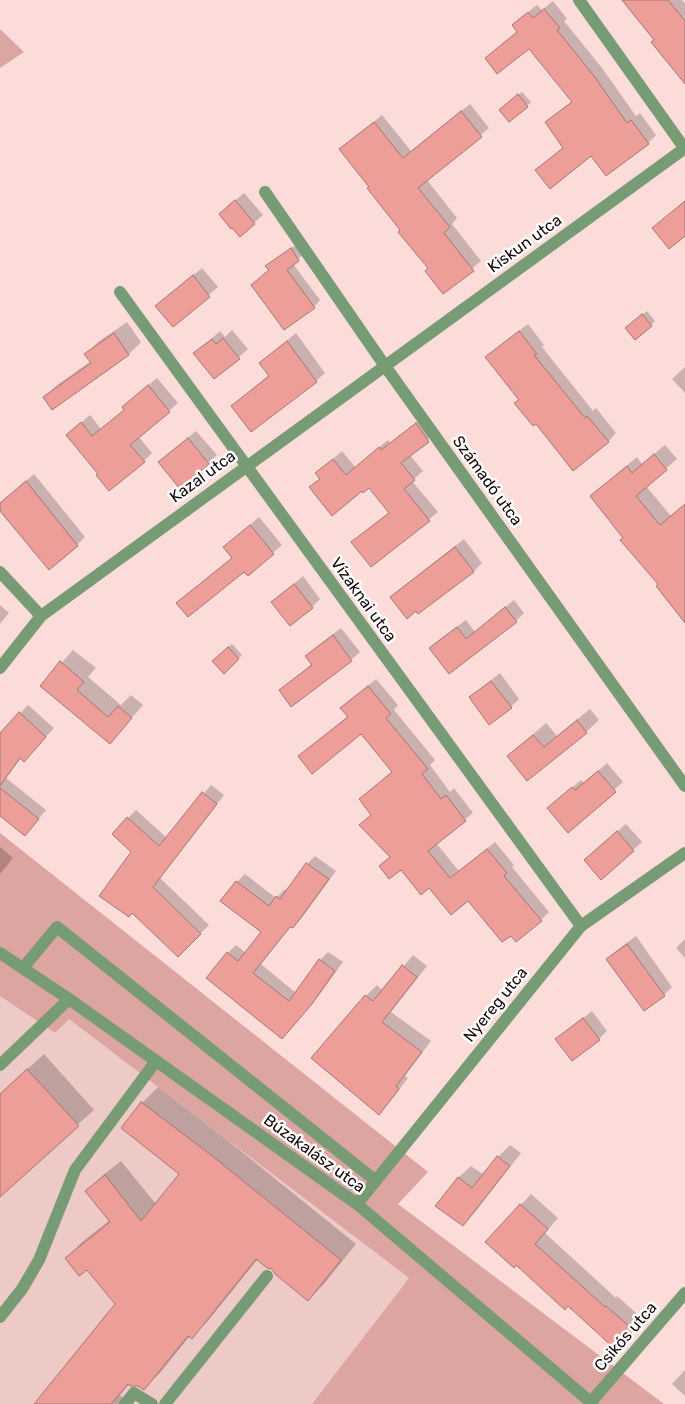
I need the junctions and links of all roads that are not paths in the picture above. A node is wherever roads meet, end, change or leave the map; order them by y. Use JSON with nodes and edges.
{"nodes":[{"id":1,"x":579,"y":0,"type":"edge"},
{"id":2,"x":685,"y":148,"type":"edge"},
{"id":3,"x":265,"y":192,"type":"dead end"},
{"id":4,"x":120,"y":292,"type":"dead end"},
{"id":5,"x":385,"y":366,"type":"junction"},
{"id":6,"x":246,"y":466,"type":"junction"},
{"id":7,"x":0,"y":572,"type":"edge"},
{"id":8,"x":41,"y":616,"type":"junction"},
{"id":9,"x":0,"y":668,"type":"edge"},
{"id":10,"x":685,"y":786,"type":"edge"},
{"id":11,"x":685,"y":853,"type":"edge"},
{"id":12,"x":580,"y":926,"type":"junction"},
{"id":13,"x":0,"y":953,"type":"edge"},
{"id":14,"x":23,"y":968,"type":"junction"},
{"id":15,"x":69,"y":999,"type":"junction"},
{"id":16,"x":156,"y":1061,"type":"junction"},
{"id":17,"x":0,"y":1065,"type":"edge"},
{"id":18,"x":376,"y":1181,"type":"junction"},
{"id":19,"x":357,"y":1204,"type":"junction"},
{"id":20,"x":268,"y":1276,"type":"dead end"},
{"id":21,"x":685,"y":1293,"type":"edge"},
{"id":22,"x":0,"y":1317,"type":"edge"},
{"id":23,"x":592,"y":1403,"type":"edge"},
{"id":24,"x":125,"y":1404,"type":"edge"},
{"id":25,"x":152,"y":1404,"type":"edge"},
{"id":26,"x":165,"y":1404,"type":"edge"}],
"edges":[{"from":1,"to":2,"type":"street"},
{"from":2,"to":5,"type":"street","name":"Kiskun utca"},
{"from":3,"to":5,"type":"street","name":"Számadó utca"},
{"from":4,"to":6,"type":"street","name":"Vízaknai utca"},
{"from":5,"to":6,"type":"street","name":"Kazal utca"},
{"from":5,"to":10,"type":"street","name":"Számadó utca"},
{"from":6,"to":8,"type":"street","name":"Kazal utca"},
{"from":6,"to":12,"type":"street","name":"Vízaknai utca"},
{"from":7,"to":8,"type":"street"},
{"from":8,"to":9,"type":"street","name":"Kazal utca"},
{"from":11,"to":12,"type":"street","name":"Nyereg utca"},
{"from":12,"to":18,"type":"street","name":"Nyereg utca"},
{"from":13,"to":14,"type":"street","name":"Búzakalász utca"},
{"from":14,"to":15,"type":"street","name":"Búzakalász utca"},
{"from":14,"to":18,"type":"street","name":"Búzakalász utca"},
{"from":15,"to":16,"type":"street","name":"Búzakalász utca"},
{"from":15,"to":17,"type":"street"},
{"from":16,"to":19,"type":"street","name":"Búzakalász utca"},
{"from":16,"to":22,"type":"street"},
{"from":18,"to":19,"type":"street","name":"Nyereg utca"},
{"from":19,"to":23,"type":"street","name":"Búzakalász utca"},
{"from":20,"to":26,"type":"street"},
{"from":21,"to":23,"type":"street","name":"Csikós utca"},
{"from":24,"to":25,"type":"street"}]}
